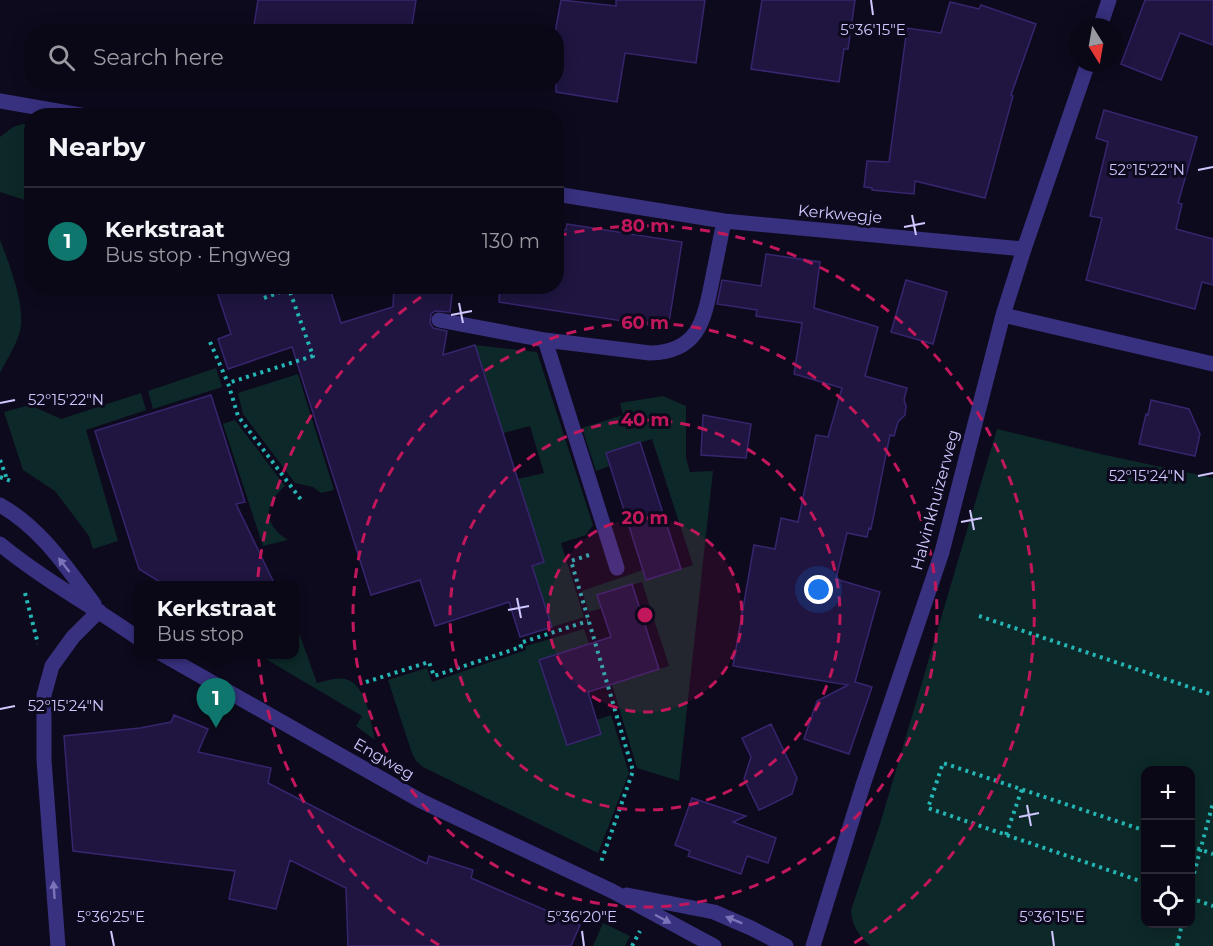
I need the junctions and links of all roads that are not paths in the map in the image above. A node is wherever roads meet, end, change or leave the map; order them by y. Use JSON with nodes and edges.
{"nodes":[{"id":1,"x":1110,"y":0,"type":"edge"},
{"id":2,"x":1103,"y":18,"type":"edge"},
{"id":3,"x":1085,"y":72,"type":"edge"},
{"id":4,"x":0,"y":101,"type":"edge"},
{"id":5,"x":40,"y":108,"type":"edge"},
{"id":6,"x":564,"y":195,"type":"edge"},
{"id":7,"x":724,"y":221,"type":"junction"},
{"id":8,"x":1024,"y":249,"type":"junction"},
{"id":9,"x":1004,"y":315,"type":"junction"},
{"id":10,"x":440,"y":320,"type":"dead end"},
{"id":11,"x":545,"y":340,"type":"junction"},
{"id":12,"x":1213,"y":364,"type":"edge"},
{"id":13,"x":0,"y":505,"type":"edge"},
{"id":14,"x":0,"y":544,"type":"edge"},
{"id":15,"x":617,"y":568,"type":"dead end"},
{"id":16,"x":99,"y":611,"type":"junction"},
{"id":17,"x":134,"y":635,"type":"edge"},
{"id":18,"x":171,"y":659,"type":"edge"},
{"id":19,"x":612,"y":891,"type":"junction"},
{"id":20,"x":58,"y":946,"type":"edge"},
{"id":21,"x":714,"y":946,"type":"edge"},
{"id":22,"x":786,"y":946,"type":"edge"},
{"id":23,"x":813,"y":946,"type":"edge"}],
"edges":[{"from":1,"to":2,"type":"street"},
{"from":3,"to":8,"type":"street","name":"Halvinkhuizerweg"},
{"from":4,"to":5,"type":"street"},
{"from":6,"to":7,"type":"street","name":"Kerkwegje"},
{"from":7,"to":8,"type":"street","name":"Kerkwegje"},
{"from":7,"to":11,"type":"street"},
{"from":8,"to":9,"type":"street","name":"Halvinkhuizerweg"},
{"from":9,"to":12,"type":"street"},
{"from":9,"to":23,"type":"street","name":"Halvinkhuizerweg"},
{"from":10,"to":11,"type":"street"},
{"from":11,"to":15,"type":"street"},
{"from":16,"to":13,"type":"street","one_way":true},
{"from":14,"to":16,"type":"street"},
{"from":16,"to":17,"type":"street"},
{"from":20,"to":16,"type":"street","one_way":true},
{"from":18,"to":19,"type":"street","name":"Engweg"},
{"from":19,"to":21,"type":"street","name":"Engweg","one_way":true},
{"from":22,"to":19,"type":"street","name":"Engweg","one_way":true}]}
